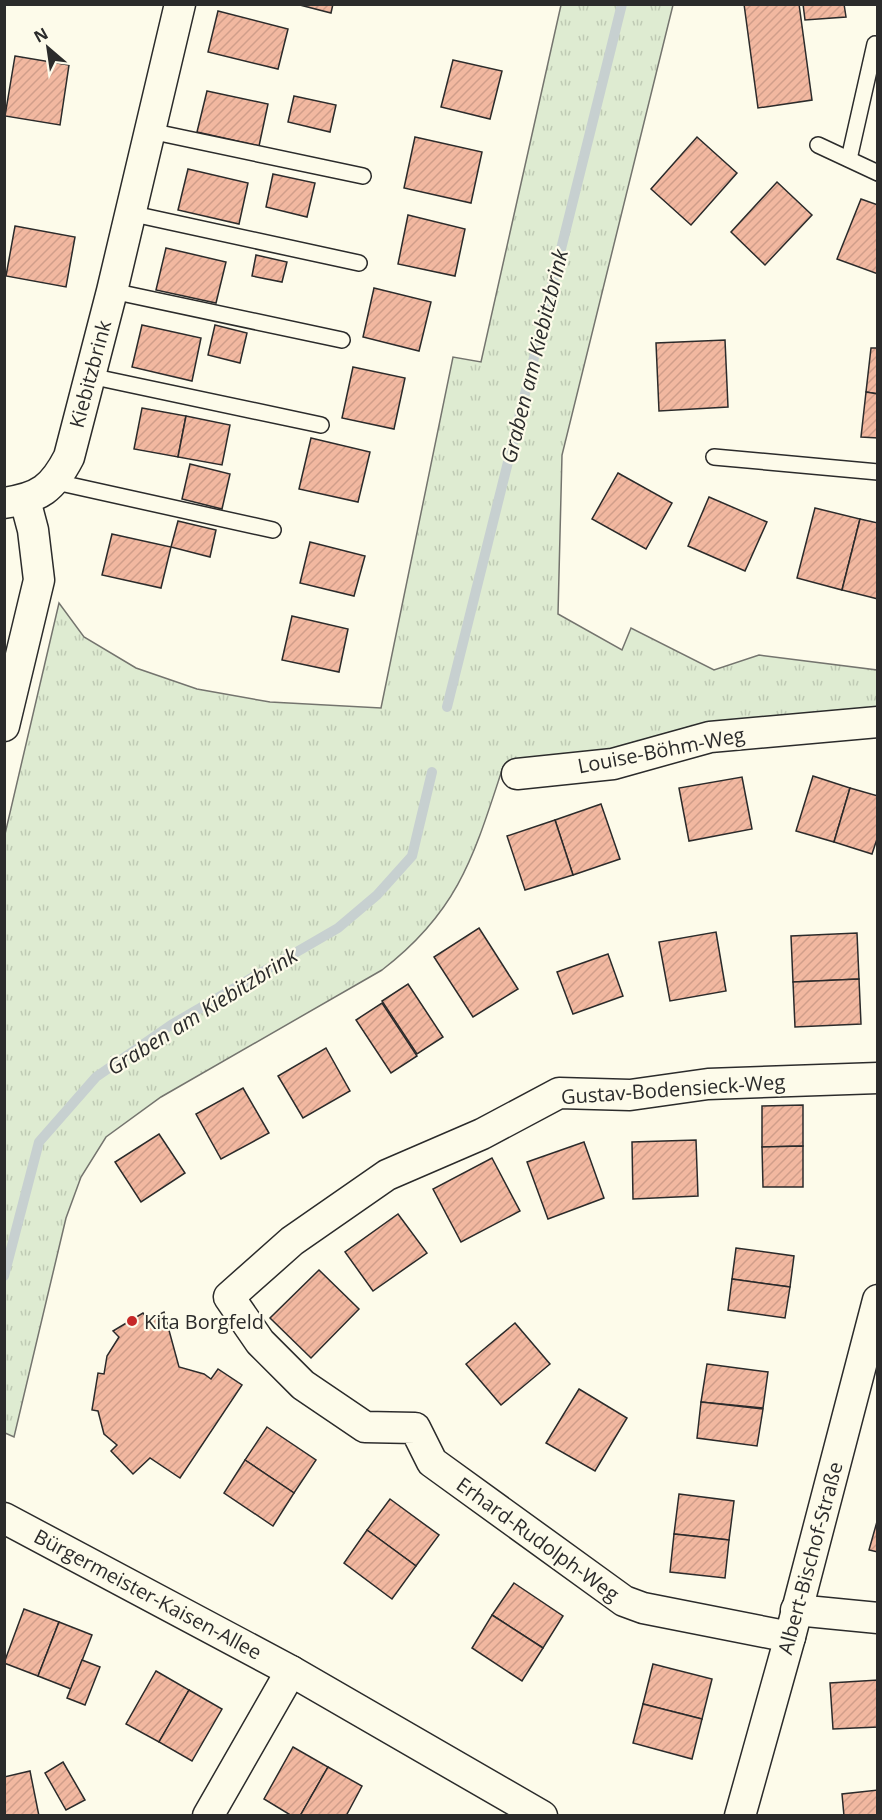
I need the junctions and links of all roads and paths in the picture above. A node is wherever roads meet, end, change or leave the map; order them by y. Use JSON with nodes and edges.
{"nodes":[{"id":1,"x":180,"y":4,"type":"edge"},
{"id":2,"x":875,"y":44,"type":"dead end"},
{"id":3,"x":150,"y":131,"type":"junction"},
{"id":4,"x":818,"y":145,"type":"dead end"},
{"id":5,"x":849,"y":159,"type":"junction"},
{"id":6,"x":878,"y":172,"type":"edge"},
{"id":7,"x":363,"y":176,"type":"dead end"},
{"id":8,"x":129,"y":213,"type":"junction"},
{"id":9,"x":359,"y":263,"type":"dead end"},
{"id":10,"x":112,"y":291,"type":"junction"},
{"id":11,"x":342,"y":340,"type":"dead end"},
{"id":12,"x":90,"y":376,"type":"junction"},
{"id":13,"x":321,"y":425,"type":"dead end"},
{"id":14,"x":714,"y":457,"type":"dead end"},
{"id":15,"x":878,"y":472,"type":"edge"},
{"id":16,"x":56,"y":482,"type":"junction"},
{"id":17,"x":15,"y":502,"type":"edge"},
{"id":18,"x":273,"y":530,"type":"dead end"},
{"id":19,"x":878,"y":722,"type":"edge"},
{"id":20,"x":4,"y":726,"type":"edge"},
{"id":21,"x":517,"y":774,"type":"dead end"},
{"id":22,"x":878,"y":1078,"type":"edge"},
{"id":23,"x":878,"y":1300,"type":"edge"},
{"id":24,"x":415,"y":1428,"type":"joint"},
{"id":25,"x":4,"y":1518,"type":"edge"},
{"id":26,"x":878,"y":1618,"type":"edge"},
{"id":27,"x":793,"y":1623,"type":"junction"},
{"id":28,"x":291,"y":1671,"type":"junction"},
{"id":29,"x":208,"y":1815,"type":"edge"},
{"id":30,"x":542,"y":1815,"type":"edge"},
{"id":31,"x":740,"y":1815,"type":"edge"}],
"edges":[{"from":1,"to":3,"type":"street","name":"Kiebitzbrink"},
{"from":2,"to":5,"type":"lane"},
{"from":3,"to":7,"type":"lane"},
{"from":3,"to":8,"type":"street","name":"Kiebitzbrink"},
{"from":4,"to":5,"type":"lane"},
{"from":5,"to":6,"type":"lane"},
{"from":8,"to":9,"type":"lane"},
{"from":8,"to":10,"type":"street","name":"Kiebitzbrink"},
{"from":10,"to":11,"type":"lane"},
{"from":10,"to":12,"type":"street","name":"Kiebitzbrink"},
{"from":12,"to":13,"type":"lane"},
{"from":12,"to":16,"type":"street","name":"Kiebitzbrink"},
{"from":14,"to":15,"type":"lane"},
{"from":16,"to":17,"type":"street"},
{"from":16,"to":18,"type":"lane"},
{"from":17,"to":20,"type":"street"},
{"from":19,"to":21,"type":"street","name":"Louise-Böhm-Weg"},
{"from":22,"to":24,"type":"street","name":"Gustav-Bodensieck-Weg"},
{"from":23,"to":27,"type":"street","name":"Albert-Bischof-Straße"},
{"from":24,"to":27,"type":"street","name":"Erhard-Rudolph-Weg"},
{"from":25,"to":28,"type":"street","name":"Bürgermeister-Kaisen-Allee"},
{"from":26,"to":27,"type":"street"},
{"from":27,"to":31,"type":"street","name":"Albert-Bischof-Straße"},
{"from":28,"to":29,"type":"street"},
{"from":28,"to":30,"type":"street","name":"Bürgermeister-Kaisen-Allee"}]}
